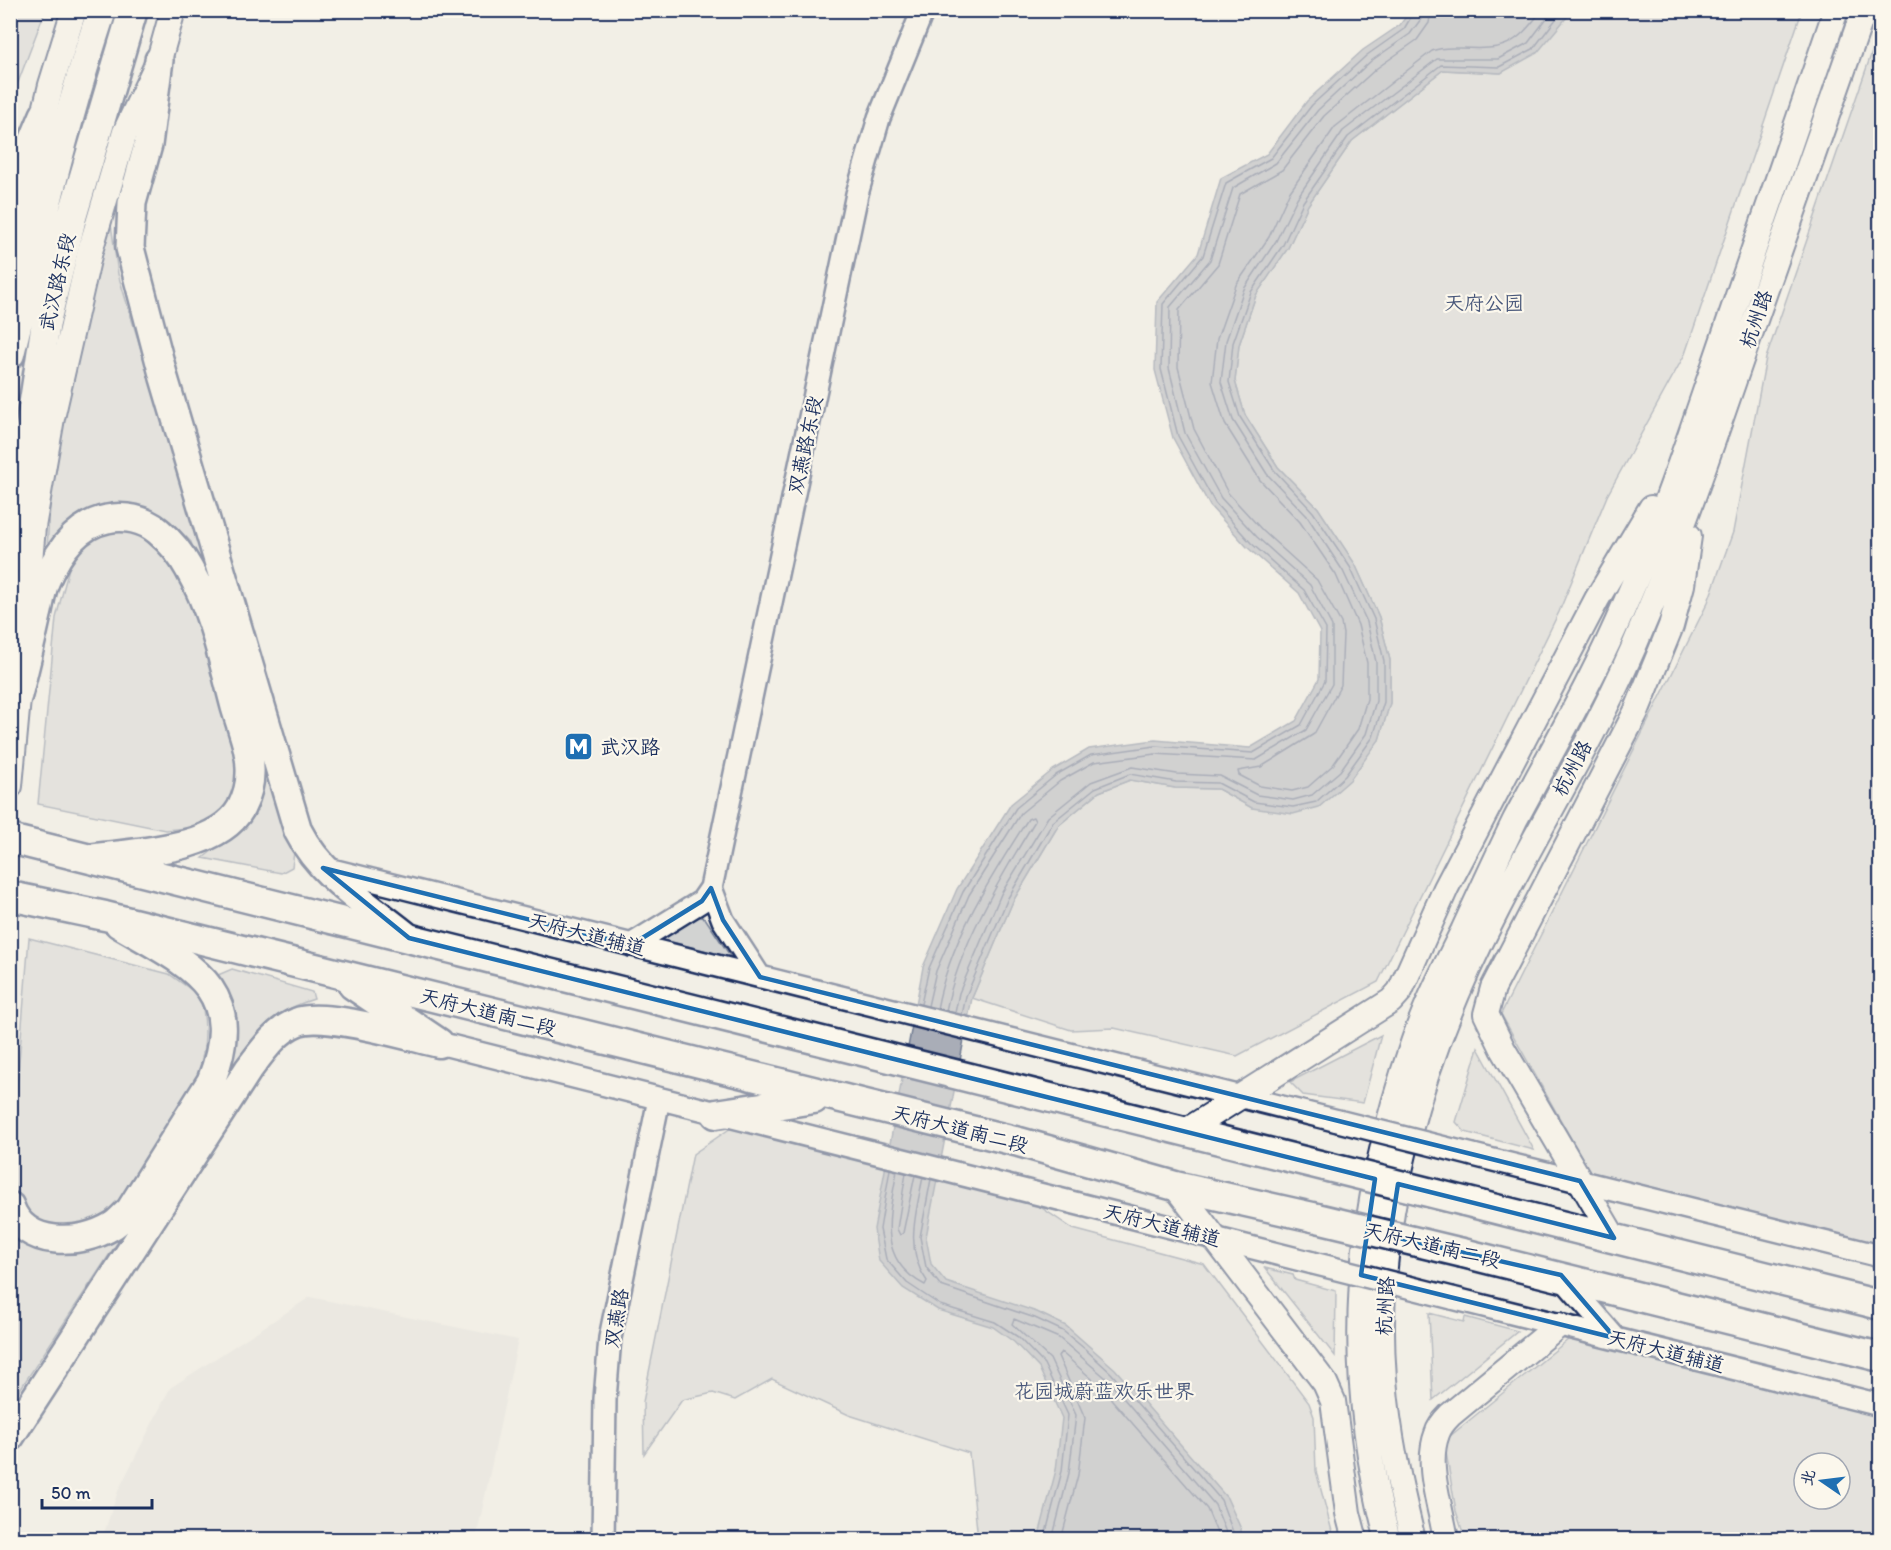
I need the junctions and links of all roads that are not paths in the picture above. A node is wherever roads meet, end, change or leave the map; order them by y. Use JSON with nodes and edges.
{"nodes":[{"id":1,"x":74,"y":10,"type":"edge"},
{"id":2,"x":102,"y":10,"type":"edge"},
{"id":3,"x":133,"y":10,"type":"edge"},
{"id":4,"x":173,"y":10,"type":"edge"},
{"id":5,"x":923,"y":10,"type":"edge"},
{"id":6,"x":1836,"y":10,"type":"edge"},
{"id":7,"x":1863,"y":10,"type":"edge"},
{"id":8,"x":159,"y":60,"type":"junction"},
{"id":9,"x":44,"y":115,"type":"junction"},
{"id":10,"x":10,"y":196,"type":"edge"},
{"id":11,"x":10,"y":258,"type":"edge"},
{"id":12,"x":10,"y":354,"type":"edge"},
{"id":13,"x":1683,"y":458,"type":"junction"},
{"id":14,"x":1695,"y":492,"type":"junction"},
{"id":15,"x":10,"y":559,"type":"edge"},
{"id":16,"x":18,"y":695,"type":"junction"},
{"id":17,"x":10,"y":786,"type":"edge"},
{"id":18,"x":10,"y":838,"type":"edge"},
{"id":19,"x":91,"y":858,"type":"junction"},
{"id":20,"x":323,"y":868,"type":"junction"},
{"id":21,"x":711,"y":888,"type":"junction"},
{"id":22,"x":10,"y":896,"type":"edge"},
{"id":23,"x":105,"y":916,"type":"junction"},
{"id":24,"x":409,"y":938,"type":"junction"},
{"id":25,"x":631,"y":945,"type":"junction"},
{"id":26,"x":336,"y":974,"type":"junction"},
{"id":27,"x":760,"y":977,"type":"junction"},
{"id":28,"x":439,"y":1043,"type":"junction"},
{"id":29,"x":1239,"y":1096,"type":"junction"},
{"id":30,"x":828,"y":1097,"type":"junction"},
{"id":31,"x":659,"y":1099,"type":"junction"},
{"id":32,"x":716,"y":1114,"type":"junction"},
{"id":33,"x":1186,"y":1131,"type":"junction"},
{"id":34,"x":1580,"y":1181,"type":"junction"},
{"id":35,"x":1174,"y":1186,"type":"junction"},
{"id":36,"x":10,"y":1206,"type":"edge"},
{"id":37,"x":1614,"y":1238,"type":"junction"},
{"id":38,"x":1216,"y":1239,"type":"junction"},
{"id":39,"x":1881,"y":1256,"type":"edge"},
{"id":40,"x":1561,"y":1275,"type":"junction"},
{"id":41,"x":1881,"y":1305,"type":"edge"},
{"id":42,"x":1559,"y":1324,"type":"junction"},
{"id":43,"x":1614,"y":1338,"type":"junction"},
{"id":44,"x":1881,"y":1357,"type":"edge"},
{"id":45,"x":1881,"y":1405,"type":"edge"},
{"id":46,"x":10,"y":1437,"type":"edge"},
{"id":47,"x":603,"y":1539,"type":"edge"},
{"id":48,"x":1355,"y":1539,"type":"edge"},
{"id":49,"x":1388,"y":1539,"type":"edge"},
{"id":50,"x":1413,"y":1539,"type":"edge"},
{"id":51,"x":1446,"y":1539,"type":"edge"}],
"edges":[{"from":1,"to":9,"type":"main road"},
{"from":2,"to":12,"type":"highway","name":"武汉路东段"},
{"from":3,"to":15,"type":"highway","name":"武汉路东段"},
{"from":4,"to":8,"type":"main road"},
{"from":5,"to":21,"type":"street","name":"双燕路东段"},
{"from":6,"to":13,"type":"main road","name":"杭州路"},
{"from":7,"to":14,"type":"main road","name":"杭州路"},
{"from":8,"to":16,"type":"main road"},
{"from":8,"to":20,"type":"main road"},
{"from":9,"to":10,"type":"main road"},
{"from":9,"to":11,"type":"main road"},
{"from":13,"to":29,"type":"main road"},
{"from":13,"to":49,"type":"main road","name":"杭州路"},
{"from":14,"to":34,"type":"main road"},
{"from":14,"to":50,"type":"main road","name":"杭州路"},
{"from":16,"to":17,"type":"main road"},
{"from":16,"to":19,"type":"main road"},
{"from":18,"to":19,"type":"highway"},
{"from":19,"to":24,"type":"highway"},
{"from":20,"to":24,"type":"main road"},
{"from":20,"to":25,"type":"street","name":"天府大道辅道"},
{"from":21,"to":25,"type":"street"},
{"from":21,"to":27,"type":"street"},
{"from":22,"to":23,"type":"highway","name":"天府大道南二段"},
{"from":23,"to":26,"type":"highway","name":"天府大道南二段"},
{"from":23,"to":36,"type":"main road"},
{"from":24,"to":33,"type":"highway"},
{"from":25,"to":27,"type":"street","name":"天府大道辅道"},
{"from":26,"to":28,"type":"highway"},
{"from":26,"to":30,"type":"highway","name":"天府大道南二段"},
{"from":27,"to":29,"type":"street","name":"天府大道辅道"},
{"from":28,"to":31,"type":"street"},
{"from":28,"to":46,"type":"main road"},
{"from":29,"to":33,"type":"main road"},
{"from":29,"to":34,"type":"street","bridge":true},
{"from":30,"to":32,"type":"highway"},
{"from":30,"to":35,"type":"highway","name":"天府大道南二段"},
{"from":31,"to":32,"type":"street"},
{"from":31,"to":47,"type":"street","name":"双燕路"},
{"from":32,"to":38,"type":"street","name":"天府大道辅道"},
{"from":33,"to":37,"type":"highway","bridge":true},
{"from":34,"to":37,"type":"main road"},
{"from":34,"to":39,"type":"street"},
{"from":35,"to":38,"type":"main road"},
{"from":35,"to":40,"type":"highway","name":"天府大道南二段","bridge":true},
{"from":37,"to":41,"type":"highway"},
{"from":38,"to":42,"type":"street","name":"天府大道辅道","bridge":true},
{"from":38,"to":48,"type":"main road"},
{"from":40,"to":43,"type":"street"},
{"from":40,"to":44,"type":"highway","name":"天府大道南二段"},
{"from":42,"to":43,"type":"street","name":"天府大道辅道"},
{"from":42,"to":51,"type":"main road"},
{"from":43,"to":45,"type":"street","name":"天府大道辅道"}]}
